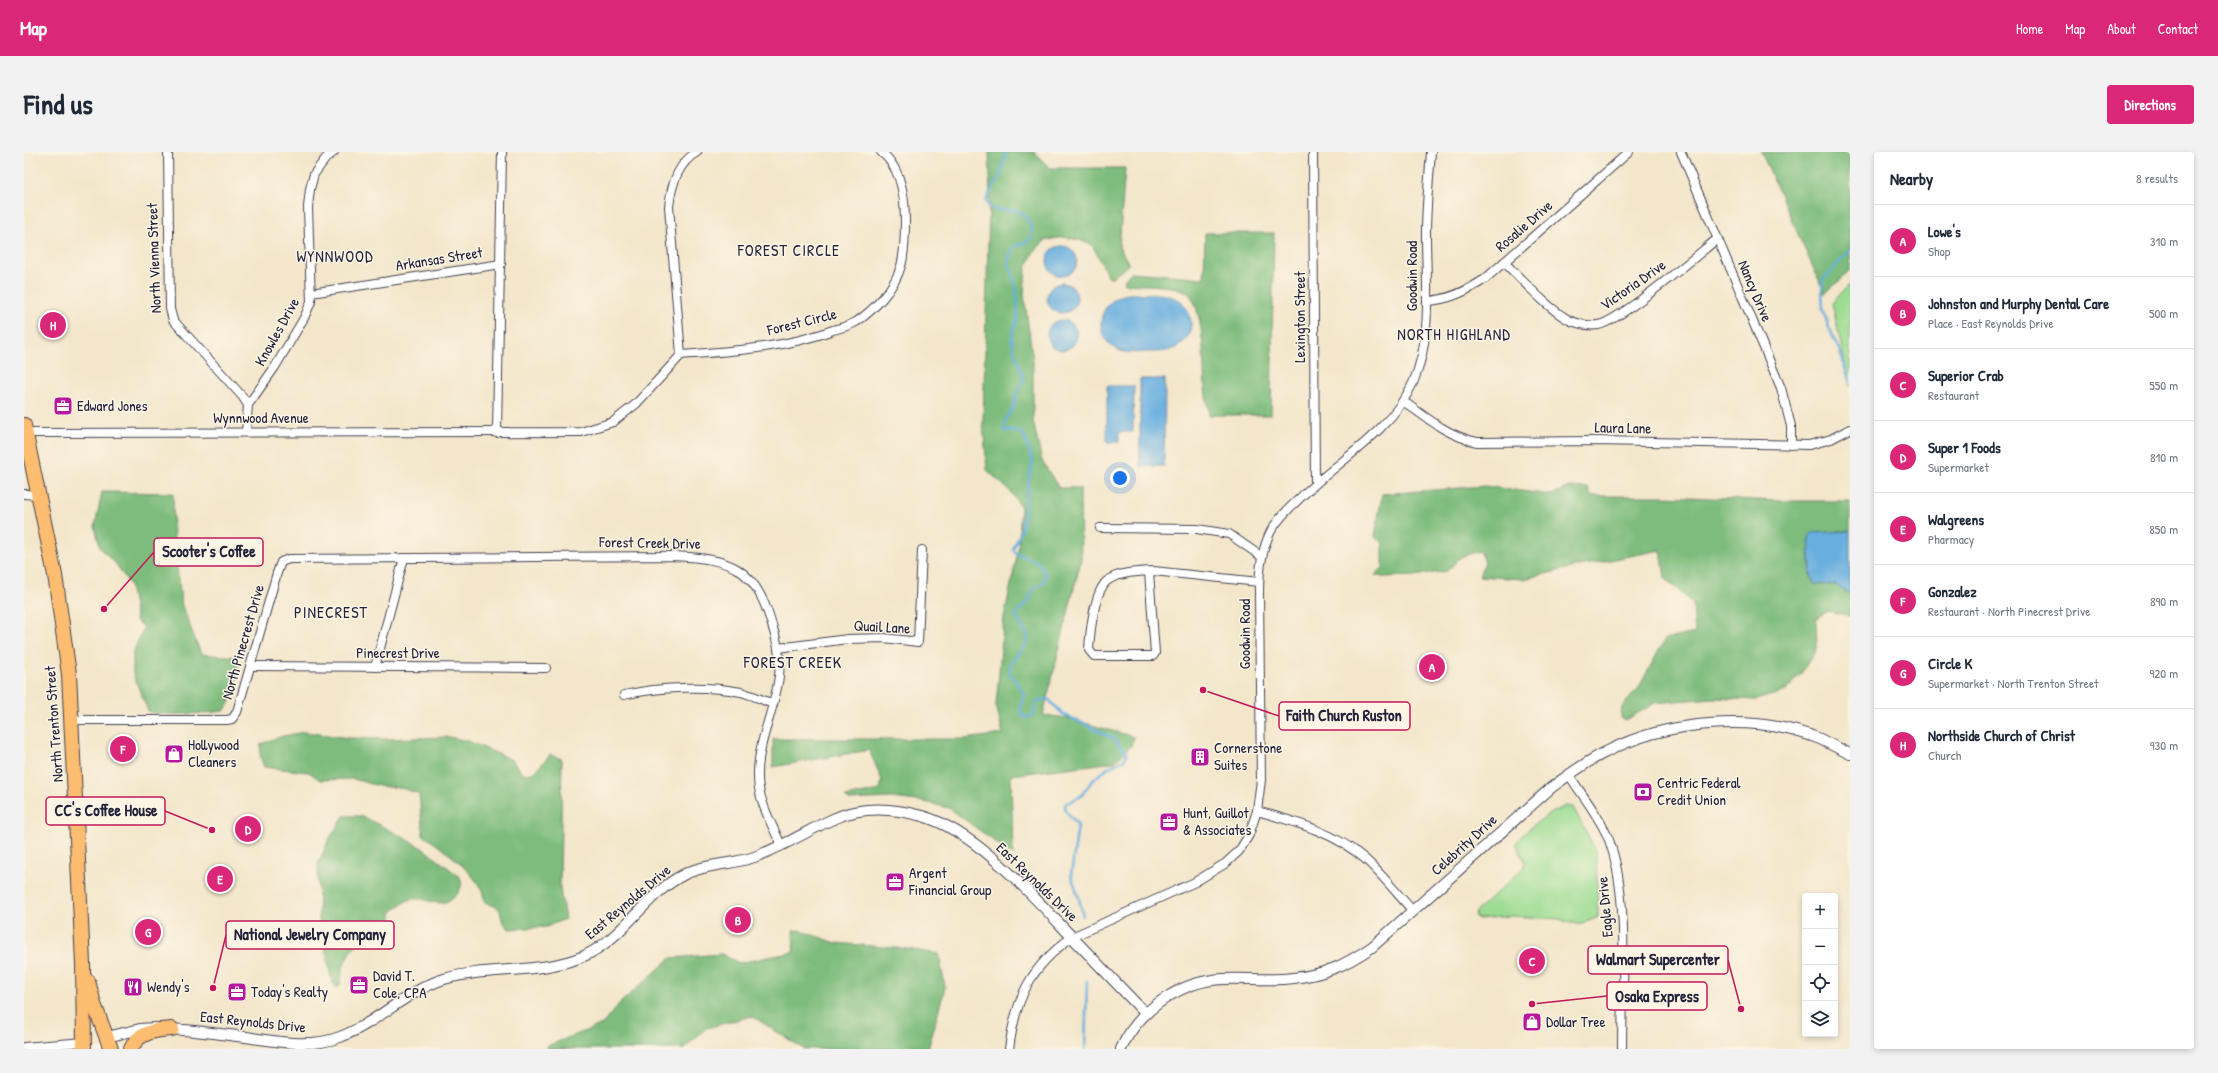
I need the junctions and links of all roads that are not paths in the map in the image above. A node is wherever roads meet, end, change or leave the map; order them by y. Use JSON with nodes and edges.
{"nodes":[{"id":1,"x":168,"y":152,"type":"edge"},
{"id":2,"x":334,"y":152,"type":"edge"},
{"id":3,"x":502,"y":152,"type":"edge"},
{"id":4,"x":697,"y":152,"type":"edge"},
{"id":5,"x":881,"y":152,"type":"edge"},
{"id":6,"x":1313,"y":152,"type":"edge"},
{"id":7,"x":1431,"y":152,"type":"edge"},
{"id":8,"x":1629,"y":152,"type":"edge"},
{"id":9,"x":1681,"y":152,"type":"edge"},
{"id":10,"x":1717,"y":239,"type":"junction"},
{"id":11,"x":1504,"y":262,"type":"junction"},
{"id":12,"x":501,"y":264,"type":"junction"},
{"id":13,"x":311,"y":293,"type":"junction"},
{"id":14,"x":1427,"y":301,"type":"junction"},
{"id":15,"x":681,"y":356,"type":"junction"},
{"id":16,"x":1403,"y":401,"type":"junction"},
{"id":17,"x":248,"y":405,"type":"junction"},
{"id":18,"x":25,"y":429,"type":"edge"},
{"id":19,"x":1850,"y":429,"type":"edge"},
{"id":20,"x":246,"y":432,"type":"junction"},
{"id":21,"x":497,"y":433,"type":"junction"},
{"id":22,"x":1791,"y":445,"type":"junction"},
{"id":23,"x":1315,"y":483,"type":"junction"},
{"id":24,"x":31,"y":495,"type":"edge"},
{"id":25,"x":1100,"y":528,"type":"dead end"},
{"id":26,"x":922,"y":550,"type":"dead end"},
{"id":27,"x":552,"y":557,"type":"joint"},
{"id":28,"x":1262,"y":557,"type":"junction"},
{"id":29,"x":404,"y":558,"type":"junction"},
{"id":30,"x":1149,"y":572,"type":"junction"},
{"id":31,"x":1259,"y":582,"type":"junction"},
{"id":32,"x":778,"y":648,"type":"junction"},
{"id":33,"x":250,"y":666,"type":"junction"},
{"id":34,"x":375,"y":667,"type":"junction"},
{"id":35,"x":546,"y":668,"type":"dead end"},
{"id":36,"x":624,"y":695,"type":"dead end"},
{"id":37,"x":773,"y":704,"type":"junction"},
{"id":38,"x":72,"y":720,"type":"junction"},
{"id":39,"x":1850,"y":754,"type":"edge"},
{"id":40,"x":1569,"y":775,"type":"junction"},
{"id":41,"x":1257,"y":811,"type":"junction"},
{"id":42,"x":781,"y":845,"type":"junction"},
{"id":43,"x":1413,"y":911,"type":"junction"},
{"id":44,"x":1072,"y":937,"type":"junction"},
{"id":45,"x":83,"y":963,"type":"junction"},
{"id":46,"x":1146,"y":1014,"type":"junction"},
{"id":47,"x":172,"y":1029,"type":"junction"},
{"id":48,"x":109,"y":1043,"type":"edge"},
{"id":49,"x":84,"y":1045,"type":"edge"},
{"id":50,"x":24,"y":1048,"type":"edge"},
{"id":51,"x":131,"y":1049,"type":"edge"},
{"id":52,"x":1009,"y":1049,"type":"edge"},
{"id":53,"x":1121,"y":1049,"type":"edge"},
{"id":54,"x":1622,"y":1049,"type":"edge"}],
"edges":[{"from":1,"to":17,"type":"street","name":"North Vienna Street"},
{"from":2,"to":13,"type":"street","name":"Knowles Drive"},
{"from":3,"to":12,"type":"street"},
{"from":4,"to":15,"type":"street"},
{"from":5,"to":15,"type":"street","name":"Forest Circle"},
{"from":6,"to":23,"type":"street","name":"Lexington Street"},
{"from":7,"to":14,"type":"street","name":"Goodwin Road"},
{"from":8,"to":11,"type":"street","name":"Rosalie Drive"},
{"from":9,"to":10,"type":"street","name":"Nancy Drive"},
{"from":10,"to":11,"type":"street","name":"Victoria Drive"},
{"from":10,"to":22,"type":"street","name":"Nancy Drive"},
{"from":11,"to":14,"type":"street","name":"Rosalie Drive"},
{"from":12,"to":13,"type":"street","name":"Arkansas Street"},
{"from":12,"to":21,"type":"street"},
{"from":13,"to":17,"type":"street","name":"Knowles Drive"},
{"from":14,"to":16,"type":"street","name":"Goodwin Road"},
{"from":15,"to":21,"type":"street"},
{"from":16,"to":22,"type":"street","name":"Laura Lane"},
{"from":16,"to":23,"type":"street","name":"Goodwin Road"},
{"from":17,"to":20,"type":"street"},
{"from":18,"to":20,"type":"street","name":"Wynnwood Avenue"},
{"from":18,"to":24,"type":"highway","name":"North Trenton Street"},
{"from":19,"to":22,"type":"street","name":"Laura Lane"},
{"from":20,"to":21,"type":"street","name":"Wynnwood Avenue"},
{"from":23,"to":28,"type":"street","name":"Goodwin Road"},
{"from":24,"to":38,"type":"highway","name":"North Trenton Street"},
{"from":25,"to":28,"type":"street"},
{"from":26,"to":32,"type":"street","name":"Quail Lane"},
{"from":27,"to":29,"type":"street","name":"North Pinecrest Drive"},
{"from":27,"to":32,"type":"street","name":"Forest Creek Drive"},
{"from":28,"to":31,"type":"street","name":"Goodwin Road"},
{"from":29,"to":33,"type":"street","name":"North Pinecrest Drive"},
{"from":29,"to":34,"type":"street"},
{"from":30,"to":30,"type":"street"},
{"from":30,"to":31,"type":"street"},
{"from":31,"to":41,"type":"street","name":"Goodwin Road"},
{"from":32,"to":37,"type":"street","name":"Forest Creek Drive"},
{"from":33,"to":34,"type":"street","name":"Pinecrest Drive"},
{"from":33,"to":38,"type":"street","name":"North Pinecrest Drive"},
{"from":34,"to":35,"type":"street","name":"Pinecrest Drive"},
{"from":36,"to":37,"type":"street"},
{"from":37,"to":42,"type":"street","name":"Forest Creek Drive"},
{"from":38,"to":45,"type":"highway","name":"North Trenton Street"},
{"from":39,"to":40,"type":"street","name":"Celebrity Drive"},
{"from":40,"to":43,"type":"street","name":"Celebrity Drive"},
{"from":40,"to":54,"type":"street","name":"Eagle Drive"},
{"from":41,"to":43,"type":"street"},
{"from":41,"to":44,"type":"street","name":"Goodwin Road"},
{"from":42,"to":44,"type":"street","name":"East Reynolds Drive"},
{"from":42,"to":47,"type":"street","name":"East Reynolds Drive"},
{"from":43,"to":46,"type":"street","name":"Celebrity Drive"},
{"from":44,"to":46,"type":"street","name":"East Reynolds Drive"},
{"from":44,"to":52,"type":"street","name":"Goodwin Road"},
{"from":45,"to":48,"type":"highway"},
{"from":45,"to":49,"type":"highway","name":"North Trenton Street"},
{"from":46,"to":53,"type":"street","name":"Celebrity Drive"},
{"from":47,"to":48,"type":"street","name":"East Reynolds Drive"},
{"from":47,"to":51,"type":"highway"},
{"from":48,"to":49,"type":"highway"},
{"from":49,"to":50,"type":"street"}]}
